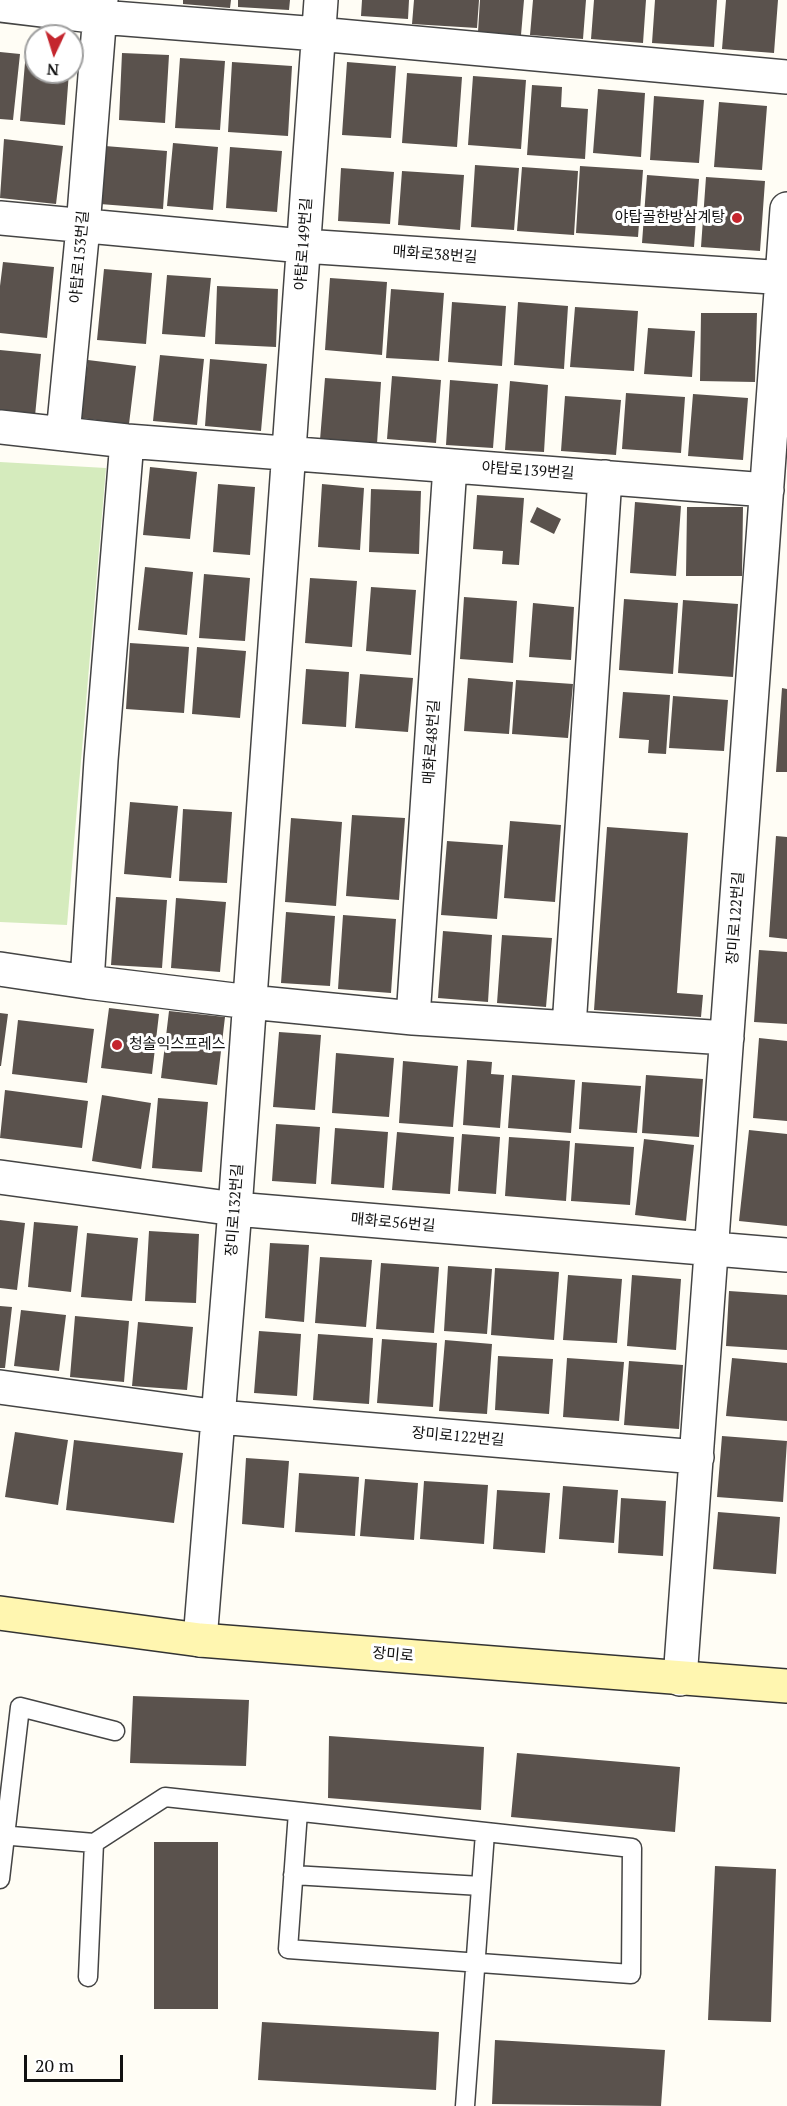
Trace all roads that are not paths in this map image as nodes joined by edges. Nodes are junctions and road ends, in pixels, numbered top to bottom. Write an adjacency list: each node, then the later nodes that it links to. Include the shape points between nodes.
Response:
1 (321, 0): 4 (street, 야탑로149번길)
2 (0, 5): 3 (street)
3 (101, 9): 4 (street); 8 (street, 야탑로153번길)
4 (318, 34): 5 (street); 9 (street, 야탑로149번길)
5 (787, 77)
6 (787, 209): 10 (street)
7 (0, 218): 8 (street, 매화로38번길)
8 (83, 227): 9 (street, 매화로38번길); 12 (street, 야탑로153번길)
9 (303, 246): 10 (street, 매화로38번길); 14 (street, 야탑로149번길)
10 (784, 278): 17 (street)
11 (0, 427): 12 (street)
12 (63, 434): 13 (street)
13 (127, 441): 14 (street); 20 (street)
14 (290, 454): 15 (street, 야탑로139번길); 18 (street, 야탑로149번길)
15 (450, 466): 16 (street, 야탑로139번길); 22 (street, 매화로48번길)
16 (605, 477): 17 (street, 야탑로139번길); 23 (street)
17 (767, 489): 24 (street, 장미로122번길)
18 (266, 766): 21 (street, 장미로132번길)
19 (0, 969): 20 (street)
20 (87, 982): 21 (street)
21 (250, 1002): 22 (street); 26 (street, 장미로132번길)
22 (413, 1018): 23 (street)
23 (569, 1027): 24 (street)
24 (727, 1038): 27 (street, 장미로122번길)
25 (0, 1177): 26 (street, 매화로56번길)
26 (235, 1209): 27 (street, 매화로56번길); 30 (street, 장미로132번길)
27 (712, 1249): 28 (street, 매화로56번길); 31 (street, 장미로122번길)
28 (787, 1255)
29 (0, 1387): 30 (street)
30 (219, 1418): 31 (street, 장미로122번길); 33 (street, 장미로132번길)
31 (697, 1457): 34 (street, 장미로122번길)
32 (0, 1613): 33 (street, 장미로)
33 (200, 1640): 34 (street, 장미로)
34 (680, 1679): 35 (street, 장미로)
35 (787, 1686)
36 (115, 1731): 39 (lane, via 20,1707)
37 (298, 1812): 38 (lane); 40 (lane, via 165,1797); 41 (lane)
38 (485, 1833): 43 (lane); 44 (lane, via 632,1848 631,1974)
39 (2, 1835): 40 (lane); 42 (lane)
40 (94, 1843): 45 (lane)
41 (293, 1875): 43 (lane); 44 (lane, via 288,1949)
42 (0, 1879)
43 (481, 1886): 44 (lane)
44 (475, 1962): 46 (lane)
45 (88, 1977)
46 (465, 2106)

